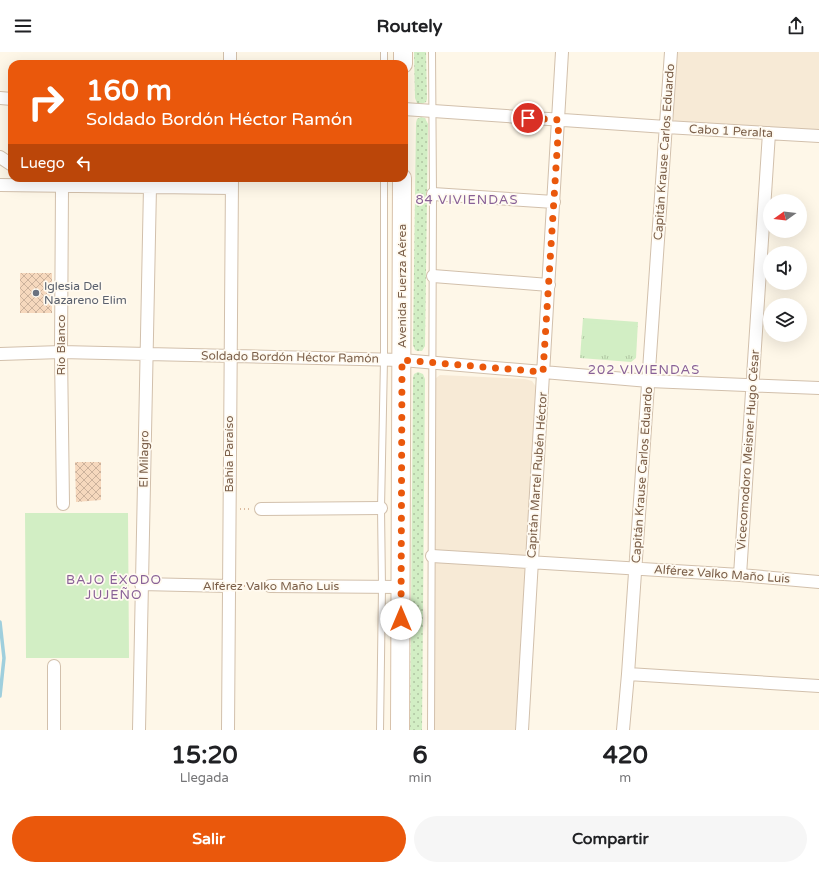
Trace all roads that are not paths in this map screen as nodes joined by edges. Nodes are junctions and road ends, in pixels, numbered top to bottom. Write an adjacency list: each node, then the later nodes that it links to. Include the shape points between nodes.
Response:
1 (432, 52): 5 (lane)
2 (562, 52): 6 (street, Capitán Martel Rubén Héctor)
3 (671, 52): 7 (street, Capitán Krause Carlos Eduardo)
4 (408, 109): 5 (street, Cabo 1 Peralta)
5 (433, 111): 6 (street, Cabo 1 Peralta); 17 (lane)
6 (559, 120): 7 (street, Cabo 1 Peralta); 18 (street, Capitán Martel Rubén Héctor)
7 (666, 127): 8 (street, Cabo 1 Peralta); 29 (street, Capitán Krause Carlos Eduardo)
8 (769, 133): 9 (street, Cabo 1 Peralta); 30 (street, Vicecomodoro Meisner Hugo César)
9 (819, 136)
10 (49, 182): 15 (street)
11 (384, 182): 25 (lane)
12 (402, 182): 26 (main road, Avenida Fuerza Aérea)
13 (232, 183): 16 (street); 24 (street, Bahía Paraíso)
14 (0, 185): 15 (street)
15 (59, 186): 16 (street); 21 (street, Río Blanco)
16 (150, 187): 22 (street, El Milagro)
17 (433, 194): 18 (street); 19 (lane)
18 (554, 202): 20 (street, Capitán Martel Rubén Héctor)
19 (433, 276): 20 (street); 27 (lane)
20 (549, 285): 28 (street, Capitán Martel Rubén Héctor)
21 (61, 352): 22 (street, Soldado Bordón Héctor Ramón); 23 (street, Soldado Bordón Héctor Ramón); 32 (street, Río Blanco)
22 (146, 353): 24 (street, Soldado Bordón Héctor Ramón); 40 (street, El Milagro)
23 (0, 354)
24 (230, 356): 25 (street, Soldado Bordón Héctor Ramón); 41 (street, Bahía Paraíso)
25 (384, 360): 26 (street, Soldado Bordón Héctor Ramón); 33 (lane)
26 (402, 360): 27 (street, Soldado Bordón Héctor Ramón); 44 (main road, Avenida Fuerza Aérea)
27 (432, 362): 28 (street, Soldado Bordón Héctor Ramón); 35 (lane)
28 (543, 372): 29 (street, Soldado Bordón Héctor Ramón); 36 (street, Capitán Martel Rubén Héctor)
29 (648, 381): 30 (street, Soldado Bordón Héctor Ramón); 37 (street, Capitán Krause Carlos Eduardo)
30 (753, 384): 31 (street, Soldado Bordón Héctor Ramón); 38 (street, Vicecomodoro Meisner Hugo César)
31 (819, 388)
32 (63, 504)
33 (381, 508): 34 (street); 43 (lane)
34 (261, 509)
35 (432, 556): 36 (street, Alférez Valko Maño Luis); 53 (lane)
36 (531, 562): 37 (street, Alférez Valko Maño Luis); 54 (street, Capitán Martel Rubén Héctor)
37 (636, 568): 38 (street, Alférez Valko Maño Luis); 46 (street, Capitán Krause Carlos Eduardo)
38 (740, 575): 39 (street, Alférez Valko Maño Luis)
39 (819, 582)
40 (141, 584): 41 (street, Alférez Valko Maño Luis); 49 (street, El Milagro)
41 (229, 586): 50 (street, Bahía Paraíso)
42 (270, 586): 43 (street, Alférez Valko Maño Luis)
43 (382, 587): 44 (street, Alférez Valko Maño Luis); 51 (lane)
44 (401, 587): 52 (main road, Avenida Fuerza Aérea)
45 (54, 666): 48 (street)
46 (628, 674): 47 (street); 55 (street, Capitán Krause Carlos Eduardo)
47 (819, 686)
48 (54, 730)
49 (139, 730)
50 (228, 730)
51 (380, 730)
52 (400, 730)
53 (431, 730)
54 (522, 730)
55 (623, 730)

